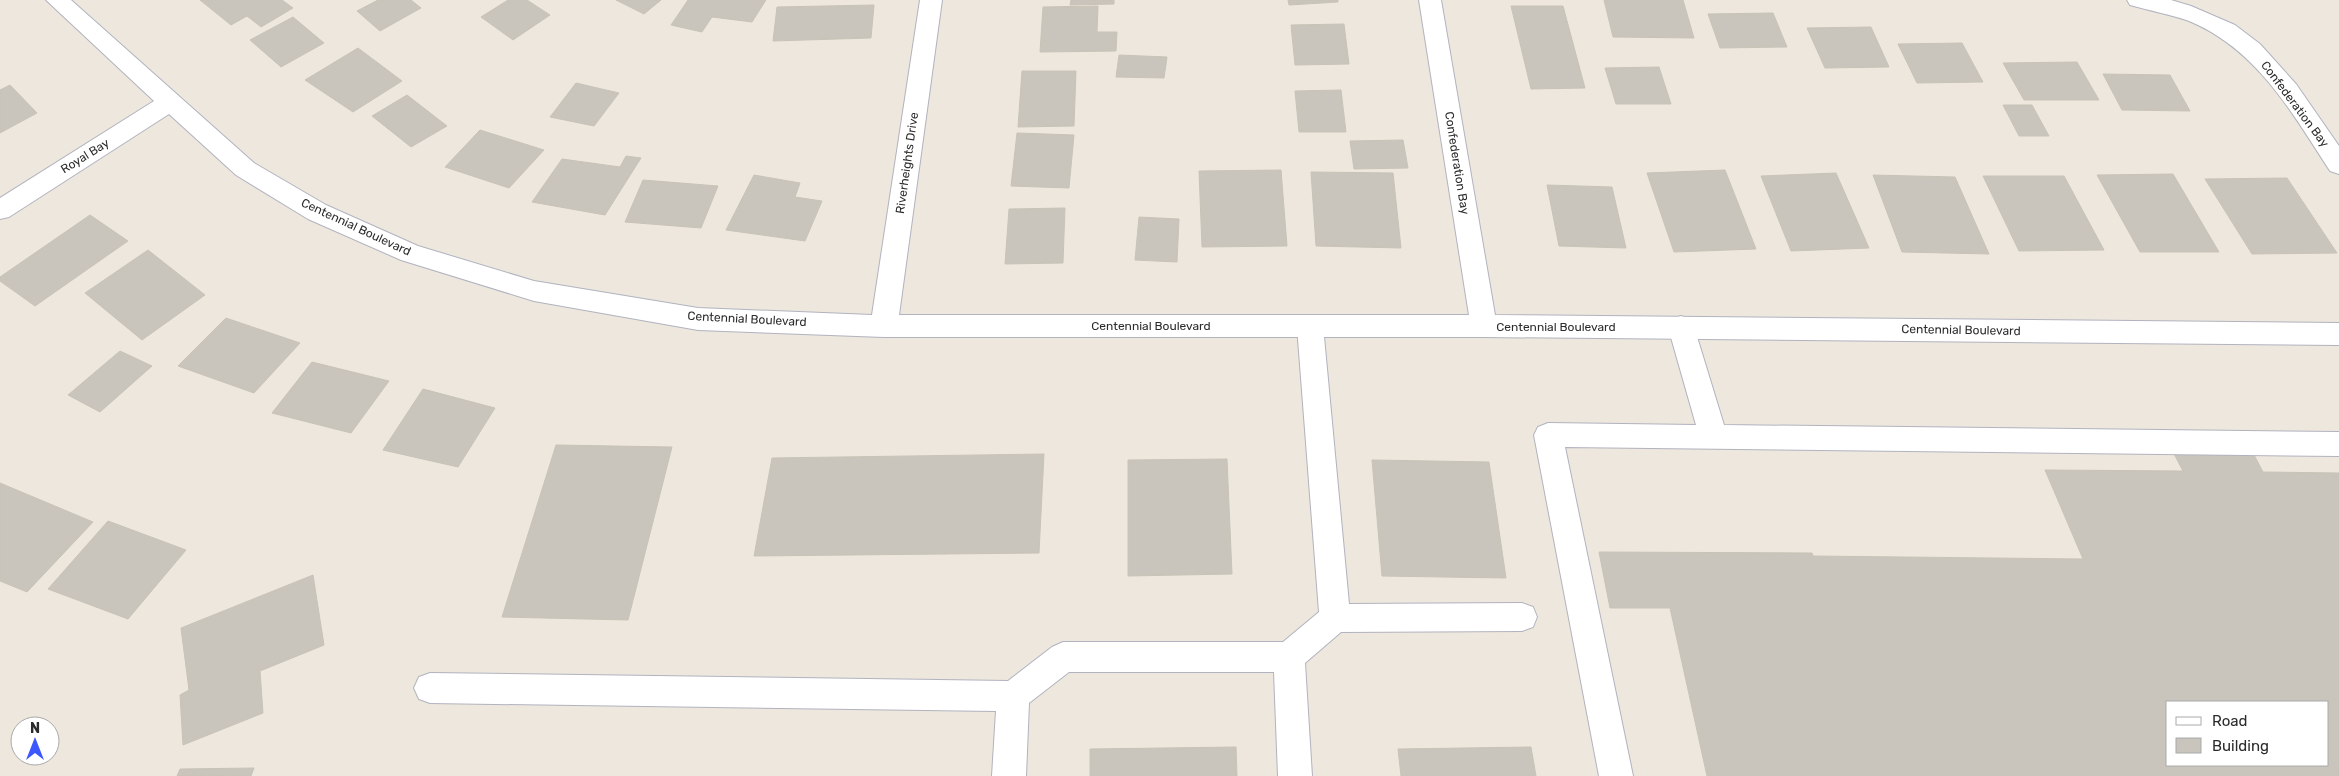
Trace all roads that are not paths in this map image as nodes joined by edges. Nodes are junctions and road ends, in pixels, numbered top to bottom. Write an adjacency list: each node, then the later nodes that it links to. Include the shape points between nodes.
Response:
1 (57, 0): 5 (street, Centennial Boulevard)
2 (931, 0): 8 (street, Riverheights Drive)
3 (1430, 0): 10 (street, Confederation Bay)
4 (2138, 0): 6 (street, Confederation Bay, via 2193,15 2228,32 2250,48 2290,94)
5 (170, 102): 7 (street, Royal Bay); 8 (street, Centennial Boulevard, via 245,169 317,212 410,253 534,292 698,318)
6 (2339, 165)
7 (0, 210)
8 (884, 326): 9 (street, Centennial Boulevard)
9 (1310, 326): 10 (street, Centennial Boulevard); 16 (street)
10 (1484, 326): 11 (street, Centennial Boulevard)
11 (1682, 327): 12 (street, Centennial Boulevard); 13 (street)
12 (2339, 334)
13 (1714, 437): 14 (street); 22 (street, via 1548,434)
14 (2339, 444)
15 (1522, 617): 16 (street)
16 (1336, 618): 17 (street)
17 (1289, 656): 19 (street, via 1063,656); 21 (street)
18 (430, 688): 19 (street)
19 (1012, 696): 20 (street)
20 (1009, 776)
21 (1295, 776)
22 (1616, 776)

